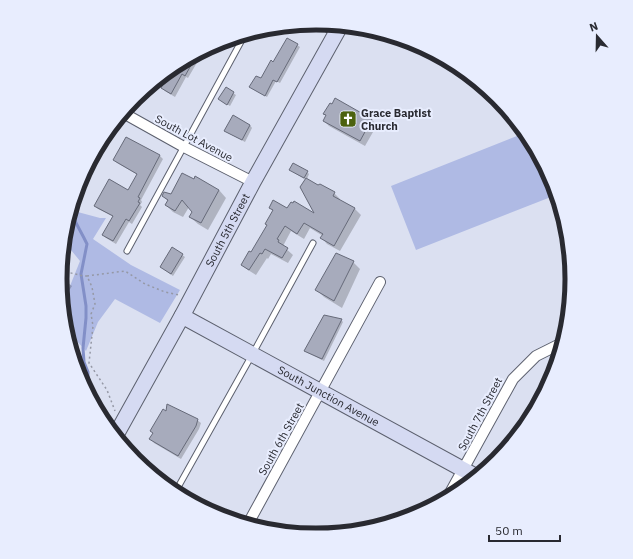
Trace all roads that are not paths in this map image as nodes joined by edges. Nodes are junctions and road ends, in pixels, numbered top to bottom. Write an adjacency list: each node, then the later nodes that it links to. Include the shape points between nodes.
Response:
1 (337, 31): 5 (street, South 5th Street)
2 (241, 42): 4 (lane)
3 (128, 116): 4 (street, South Lot Avenue)
4 (184, 146): 5 (street, South Lot Avenue); 7 (lane)
5 (253, 182): 9 (street, South 5th Street)
6 (313, 243): 11 (lane)
7 (127, 251)
8 (380, 282): 12 (street, South 6th Street)
9 (182, 316): 11 (street, South Junction Avenue); 13 (street, South 5th Street)
10 (557, 346): 14 (street, South 7th Street, via 536,356 513,379)
11 (252, 355): 12 (street, South Junction Avenue); 16 (lane)
12 (320, 392): 14 (street, South Junction Avenue); 17 (street, South 6th Street)
13 (118, 430)
14 (469, 473): 15 (street, South 7th Street)
15 (458, 485)
16 (178, 487)
17 (249, 519)

